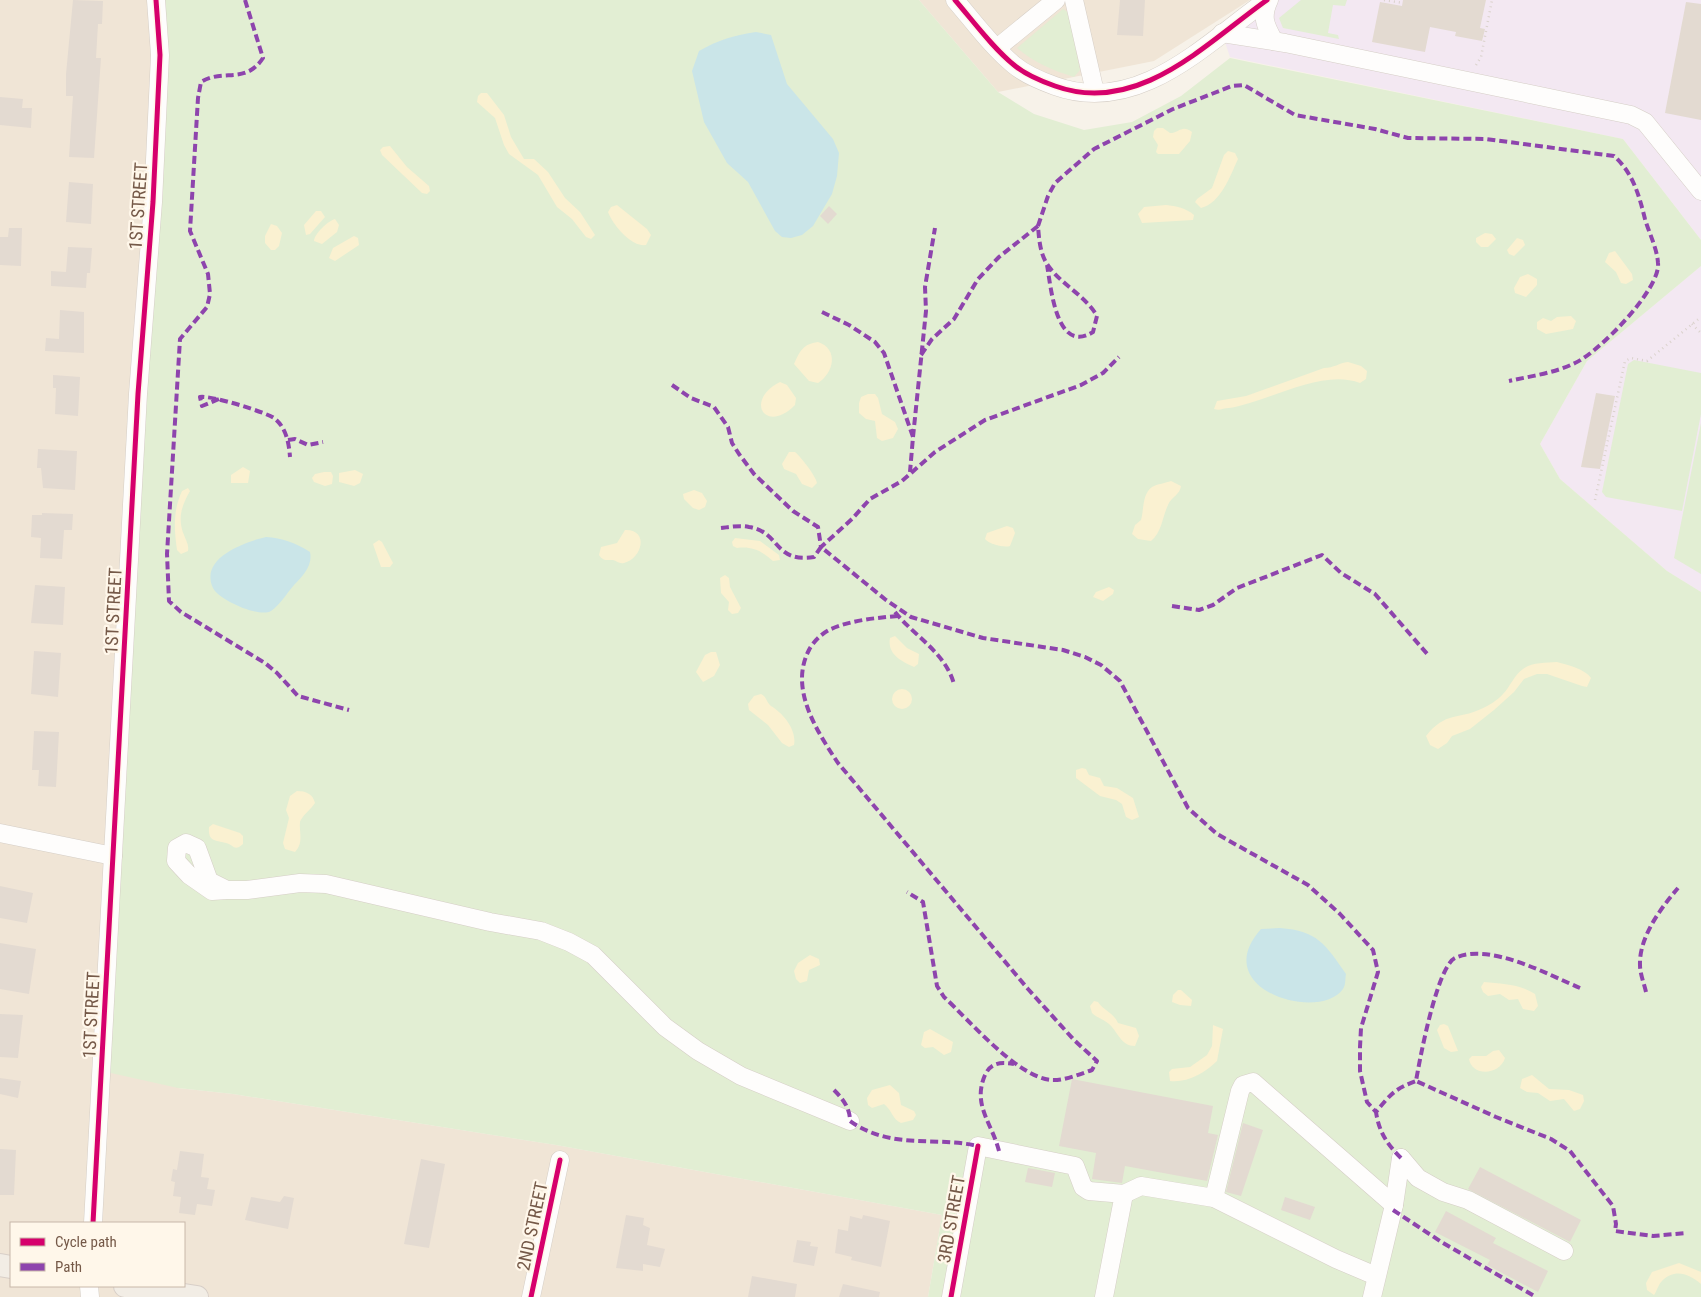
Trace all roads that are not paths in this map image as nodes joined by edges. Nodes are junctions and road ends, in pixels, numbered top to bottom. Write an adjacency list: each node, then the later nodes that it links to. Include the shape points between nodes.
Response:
1 (955, 0): 8 (street)
2 (1056, 0): 8 (street)
3 (1074, 0): 9 (street)
4 (157, 1): 12 (street, 1ST STREET, via 160,54 156,150 138,394)
5 (1261, 2): 6 (street); 7 (street, via 1265,10 1264,20)
6 (1222, 33): 7 (street); 9 (street, via 1148,83)
7 (1274, 41): 10 (street, via 1631,114 1645,122)
8 (997, 48): 9 (street, via 1016,67 1031,76 1072,91)
9 (1095, 92)
10 (1701, 191)
11 (0, 833): 12 (street)
12 (113, 856): 19 (street, 1ST STREET)
13 (227, 890): 14 (street, via 300,883 326,884 555,936 593,956 665,1027 698,1051 741,1076)
14 (850, 1121)
15 (560, 1160): 24 (street, 2ND STREET)
16 (1124, 1194): 17 (street, via 1141,1186); 25 (street, 3RD STREET, via 1089,1191 1083,1187 1075,1166 978,1146); 26 (street)
17 (1214, 1198): 18 (street, via 1240,1091 1243,1085 1253,1082); 21 (street)
18 (1394, 1205): 20 (street, via 1401,1158 1418,1178 1468,1200); 21 (street)
19 (93, 1222)
20 (1564, 1251)
21 (1376, 1276): 27 (street)
22 (132, 1287): 23 (main road)
23 (197, 1297)
24 (531, 1297)
25 (951, 1297)
26 (1104, 1297)
27 (1372, 1297)

